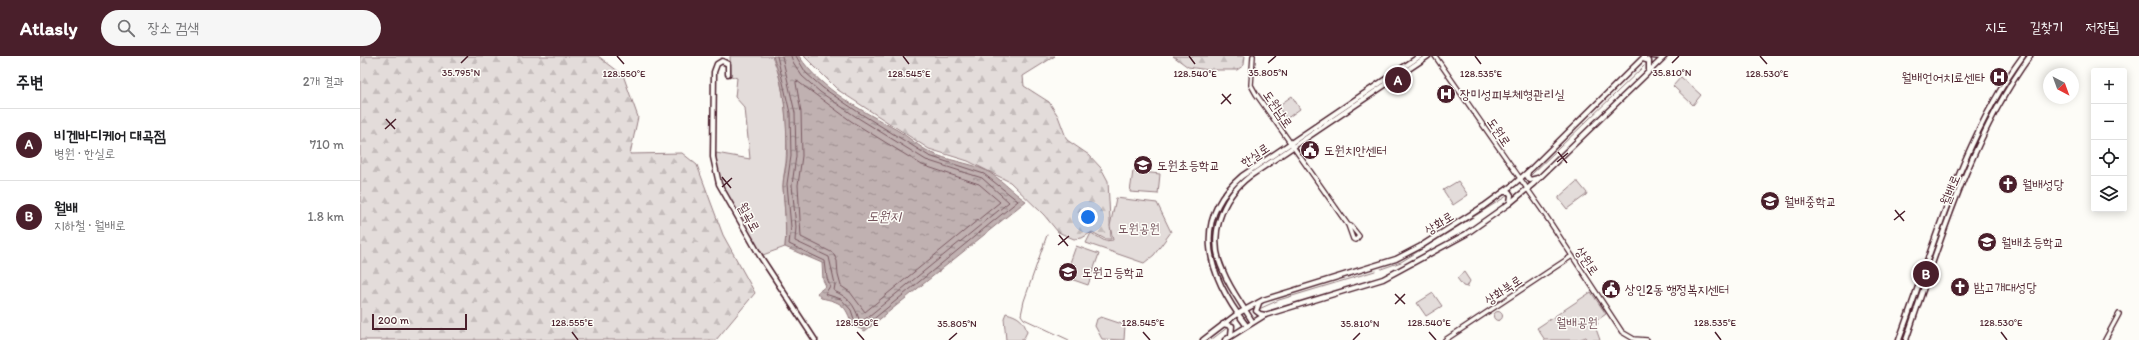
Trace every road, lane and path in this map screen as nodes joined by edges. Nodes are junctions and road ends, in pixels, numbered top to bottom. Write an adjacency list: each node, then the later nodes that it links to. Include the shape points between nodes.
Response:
1 (1253, 56): 13 (street, 도원남로, via 1251,85)
2 (1420, 56): 13 (main road, 한실로)
3 (1428, 56): 14 (main road, 한실로)
4 (1435, 56): 17 (street, 도원로)
5 (1645, 56): 10 (main road, 상화로)
6 (1653, 56): 9 (main road)
7 (2023, 56): 37 (main road, 월배로, via 1990,106 1952,190)
8 (2030, 56): 38 (main road, 월배로, via 1999,102 1972,163)
9 (1664, 57): 11 (main road, 상화로)
10 (1641, 60): 11 (main road, via 1649,61); 15 (main road, 상화로)
11 (1649, 71): 16 (main road, 상화로)
12 (728, 74): 32 (main road, 월곡로, via 728,64 722,61 717,64 714,72 713,157 719,184 760,256)
13 (1290, 144): 14 (street, 도원남로); 25 (main road, 한실로, via 1232,185 1224,194 1213,218 1210,256 1216,279)
14 (1293, 148): 21 (street, 도원남로); 24 (main road, 한실로, via 1242,182 1228,198 1219,218 1216,240 1219,260 1230,285)
15 (1530, 170): 16 (main road, via 1529,179); 17 (main road, 상화로)
16 (1539, 178): 18 (main road, 상화로)
17 (1519, 179): 18 (street, 상원로); 19 (main road, 상화로)
18 (1527, 189): 20 (main road, 상화로); 22 (street, 상원로)
19 (1503, 192): 20 (main road, via 1509,192 1511,195); 23 (main road, 상화로, via 1421,246 1396,259)
20 (1510, 203): 27 (main road, 상화로, via 1466,234 1383,279)
21 (1348, 225)
22 (1572, 256): 35 (street, 상화북로); 36 (street, 상원로, via 1622,332 1634,339)
23 (1261, 301): 24 (main road, 상화로); 27 (main road, via 1256,311)
24 (1245, 309): 25 (main road, 상화로); 28 (main road, 한실로)
25 (1237, 314): 29 (main road, 상화로); 30 (main road, 한실로)
26 (2119, 314): 39 (street)
27 (1265, 315): 28 (main road, 상화로)
28 (1252, 321): 30 (main road, 상화로)
29 (1222, 324): 31 (main road, via 1231,325); 33 (main road, 상화로)
30 (1246, 325): 31 (main road, 상화로)
31 (1231, 335): 34 (main road, 상화로)
32 (815, 340)
33 (1203, 340)
34 (1225, 340)
35 (1445, 340)
36 (1646, 340)
37 (1899, 340)
38 (1906, 340)
39 (2105, 340)

